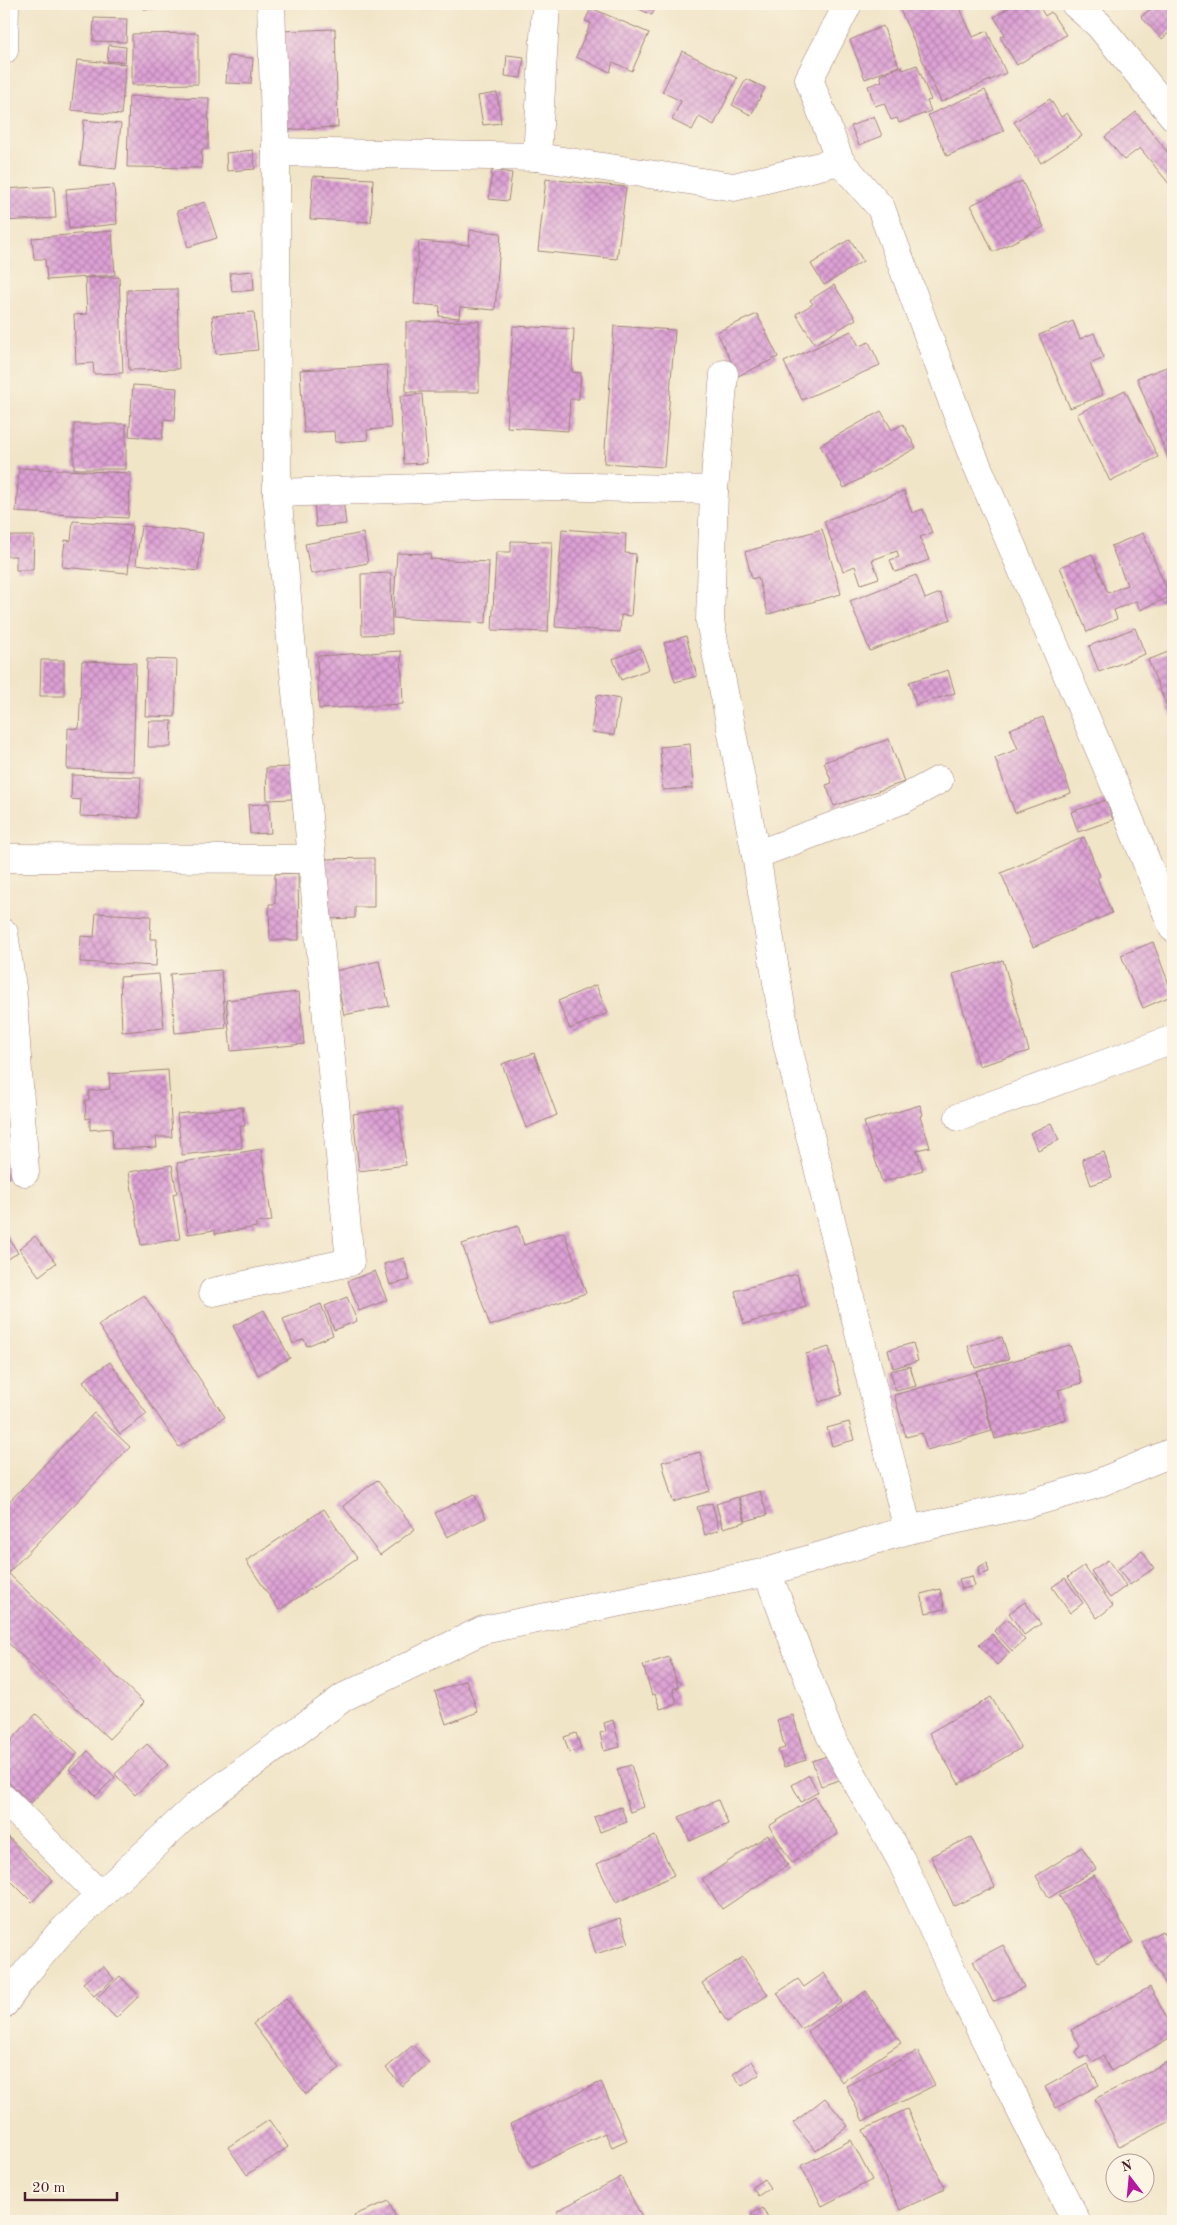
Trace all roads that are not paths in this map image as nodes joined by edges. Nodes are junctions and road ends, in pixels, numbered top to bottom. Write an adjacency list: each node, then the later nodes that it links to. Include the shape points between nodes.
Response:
1 (5, 4): 6 (street)
2 (271, 4): 8 (street)
3 (546, 4): 9 (street)
4 (848, 4): 10 (street, via 809,79)
5 (1075, 4): 7 (street, via 1099,25)
6 (4, 50)
7 (1173, 116)
8 (276, 152): 9 (street); 13 (street)
9 (537, 157): 10 (street, via 734,187)
10 (840, 161): 18 (street, via 881,208 970,449)
11 (724, 374): 12 (street)
12 (714, 490): 13 (street, via 507,485); 15 (street, via 710,622)
13 (277, 493): 17 (street)
14 (939, 780): 15 (street, via 902,800)
15 (756, 855): 25 (street, via 787,1043)
16 (4, 858): 17 (street)
17 (312, 859): 23 (street, via 350,1262)
18 (1173, 928)
19 (4, 933): 22 (street, via 12,987)
20 (1173, 1039): 21 (street)
21 (959, 1117)
22 (25, 1172)
23 (213, 1292)
24 (1173, 1452): 25 (street, via 1094,1486)
25 (908, 1530): 26 (street)
26 (767, 1572): 28 (street, via 482,1630 344,1697 196,1806); 30 (street, via 830,1735 901,1860 969,2007)
27 (4, 1799): 28 (street)
28 (100, 1895): 29 (street, via 59,1934)
29 (4, 2004)
30 (1076, 2221)

